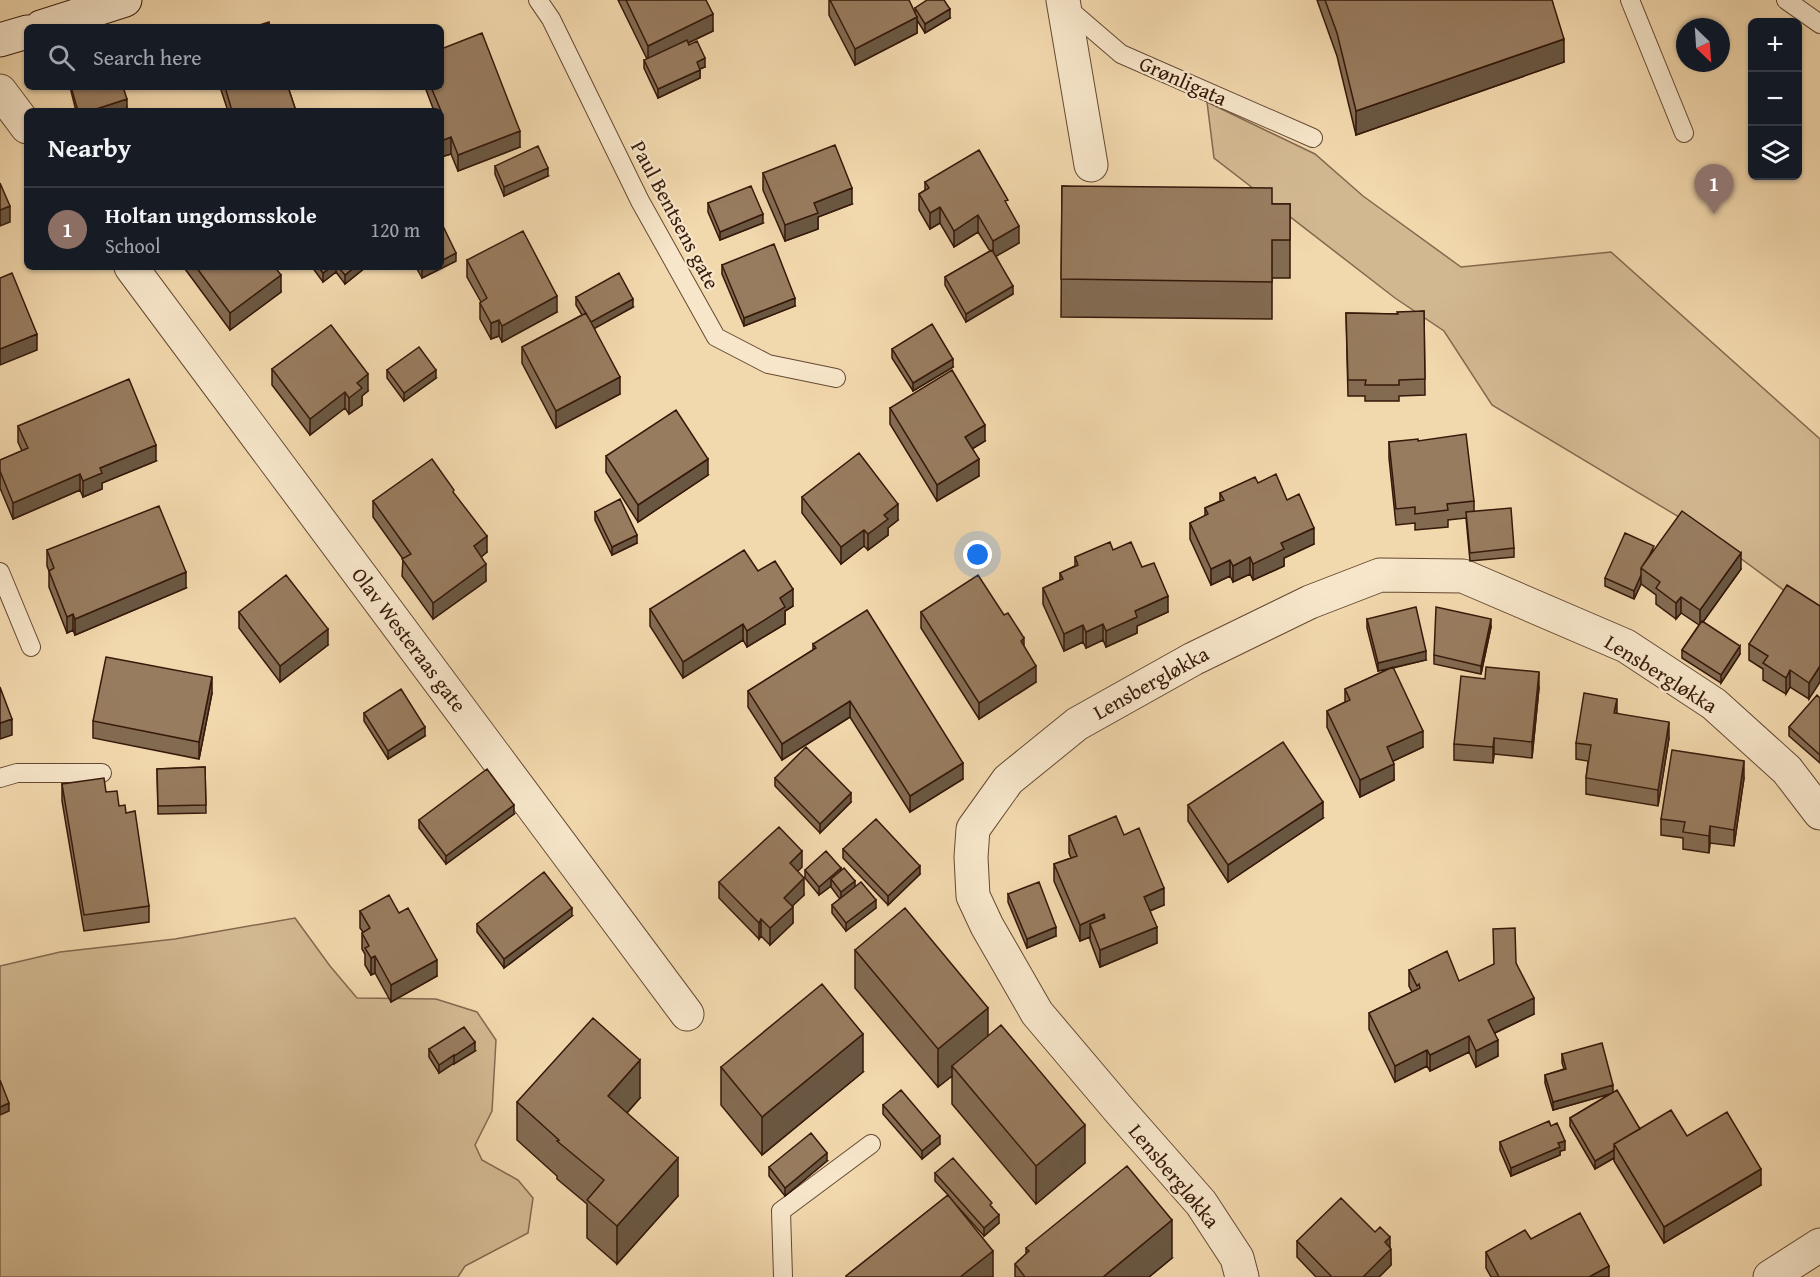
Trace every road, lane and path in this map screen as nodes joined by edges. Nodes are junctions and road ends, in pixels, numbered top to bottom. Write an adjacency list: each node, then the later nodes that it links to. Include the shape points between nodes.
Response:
1 (125, 0): 6 (street)
2 (538, 0): 16 (lane, Paul Bentsens gate, via 640,201 716,337 768,364)
3 (1630, 0): 12 (lane)
4 (1786, 0): 7 (lane)
5 (1064, 3): 13 (lane, Grønligata, via 1121,54); 14 (street, Grønligata)
6 (50, 24)
7 (1820, 24)
8 (24, 33): 9 (street)
9 (0, 40)
10 (0, 91): 11 (street)
11 (24, 123)
12 (1684, 133)
13 (1313, 138)
14 (1091, 165)
15 (133, 270): 22 (street, Olav Westeraas gate)
16 (836, 378)
17 (0, 572): 18 (lane)
18 (31, 647)
19 (102, 773): 20 (lane, via 16,773)
20 (0, 778)
21 (1820, 813): 26 (street, Lensbergløkka, via 1787,770 1714,704 1626,646 1463,576 1380,575 1320,598 1193,659 1077,724 1008,780 973,830 973,896 1037,1013 1201,1203 1237,1258)
22 (687, 1014)
23 (872, 1144): 25 (lane, via 781,1211)
24 (1820, 1245): 27 (street)
25 (783, 1277)
26 (1242, 1277)
27 (1770, 1277)

